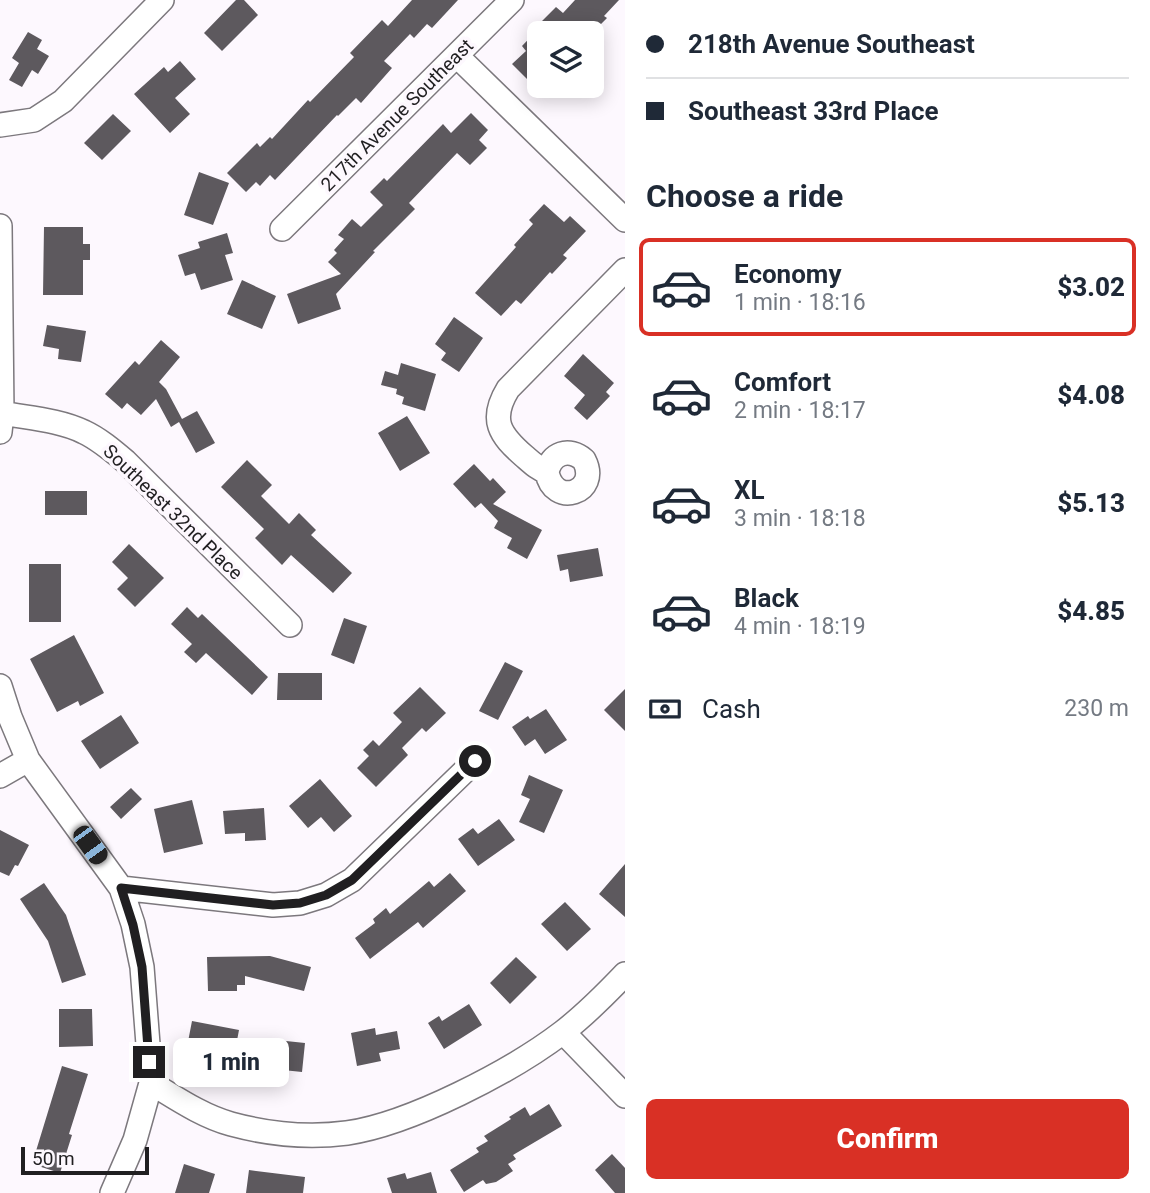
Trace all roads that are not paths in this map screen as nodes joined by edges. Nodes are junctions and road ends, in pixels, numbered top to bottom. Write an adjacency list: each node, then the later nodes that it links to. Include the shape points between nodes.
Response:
1 (162, 0): 4 (street, via 63,102 34,120)
2 (512, 0): 3 (street, 217th Avenue Southeast)
3 (457, 56): 5 (street); 7 (street, 217th Avenue Southeast)
4 (0, 125)
5 (625, 220)
6 (0, 226): 9 (street, Southeast 32nd Place)
7 (282, 229)
8 (625, 270): 11 (street, via 500,402 499,429)
9 (1, 286): 10 (street, Southeast 32nd Place)
10 (1, 423): 12 (street, Southeast 32nd Place, via 71,427 108,447)
11 (547, 472)
12 (290, 625)
13 (0, 686): 14 (street)
14 (28, 760): 16 (street); 17 (street)
15 (475, 761): 17 (street, via 352,880 326,895 273,905)
16 (0, 776)
17 (121, 888): 20 (street, via 142,967)
18 (625, 974): 19 (street)
19 (562, 1032): 20 (street, via 464,1091 394,1121 348,1133 267,1132 229,1124); 21 (street)
20 (151, 1083): 22 (street, via 135,1140)
21 (625, 1096)
22 (111, 1193)

